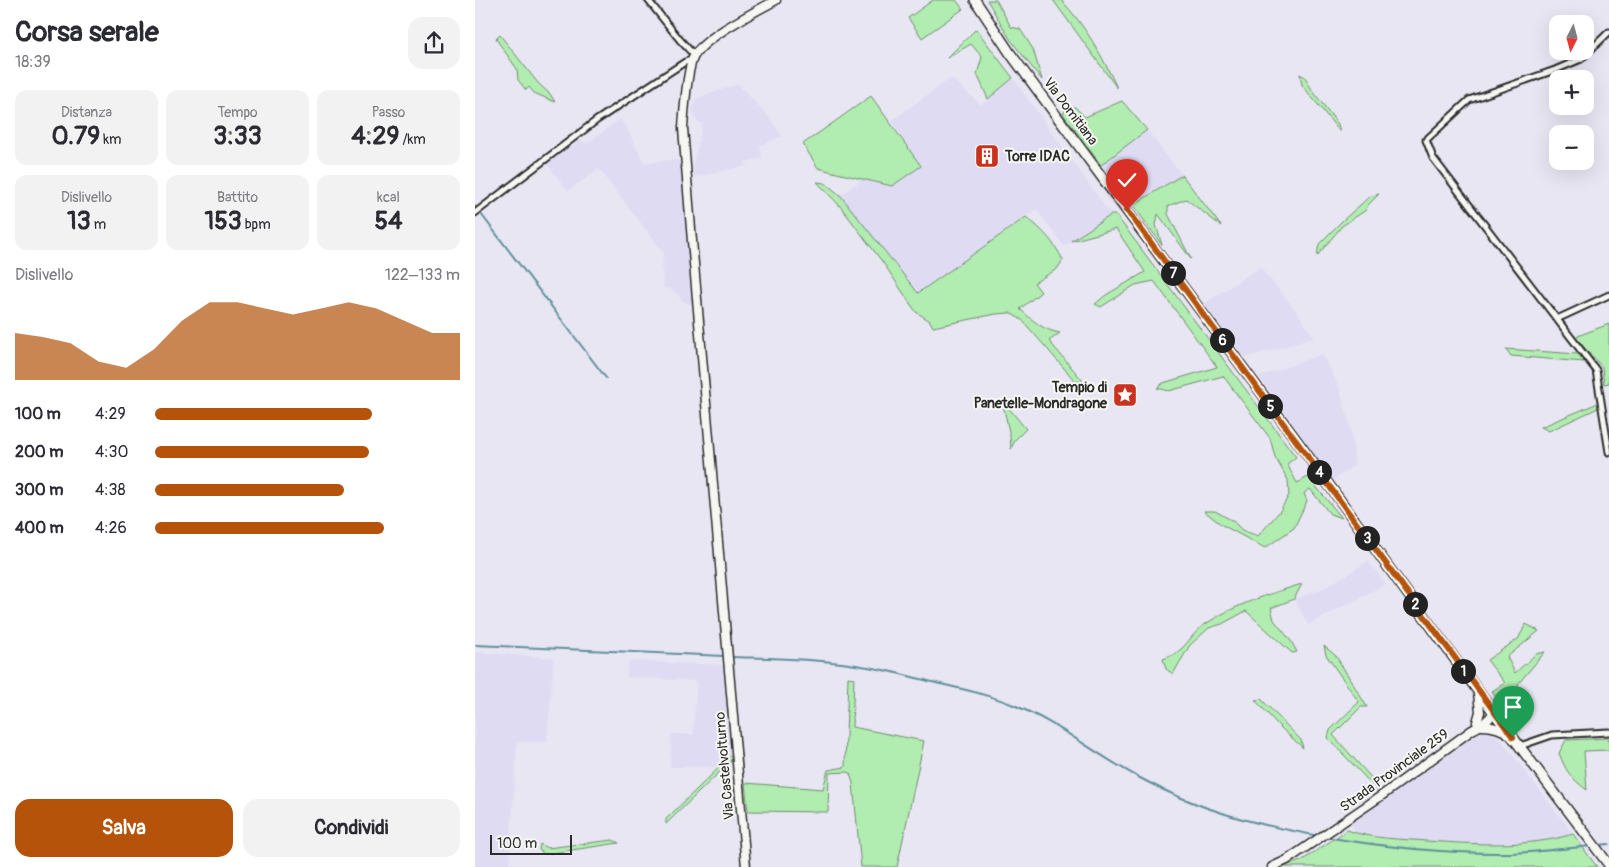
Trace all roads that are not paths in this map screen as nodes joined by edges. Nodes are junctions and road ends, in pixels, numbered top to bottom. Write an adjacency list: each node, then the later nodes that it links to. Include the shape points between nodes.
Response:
1 (648, 0): 5 (street)
2 (776, 0): 5 (street, via 727,28)
3 (975, 0): 10 (main road, Via Domitiana, via 1010,53)
4 (1609, 32): 8 (street, via 1581,59 1469,100 1426,140 1433,158)
5 (693, 58): 6 (street, via 597,120); 17 (street, Via Castelvolturno, via 683,128)
6 (475, 213)
7 (1609, 295): 8 (street)
8 (1557, 318): 9 (street, via 1596,370)
9 (1609, 452)
10 (1478, 691): 11 (main road, Via Domitiana); 12 (street)
11 (1494, 712): 12 (street, Strada Provinciale 259); 14 (main road, Via Domitiana)
12 (1479, 724): 14 (street, via 1492,726); 18 (street, Strada Provinciale 259, via 1331,831)
13 (1609, 732): 15 (street, via 1552,735)
14 (1513, 737): 15 (main road, Via Domitiana)
15 (1520, 746): 16 (main road, Via Domitiana)
16 (1609, 865)
17 (745, 867)
18 (1272, 867)

